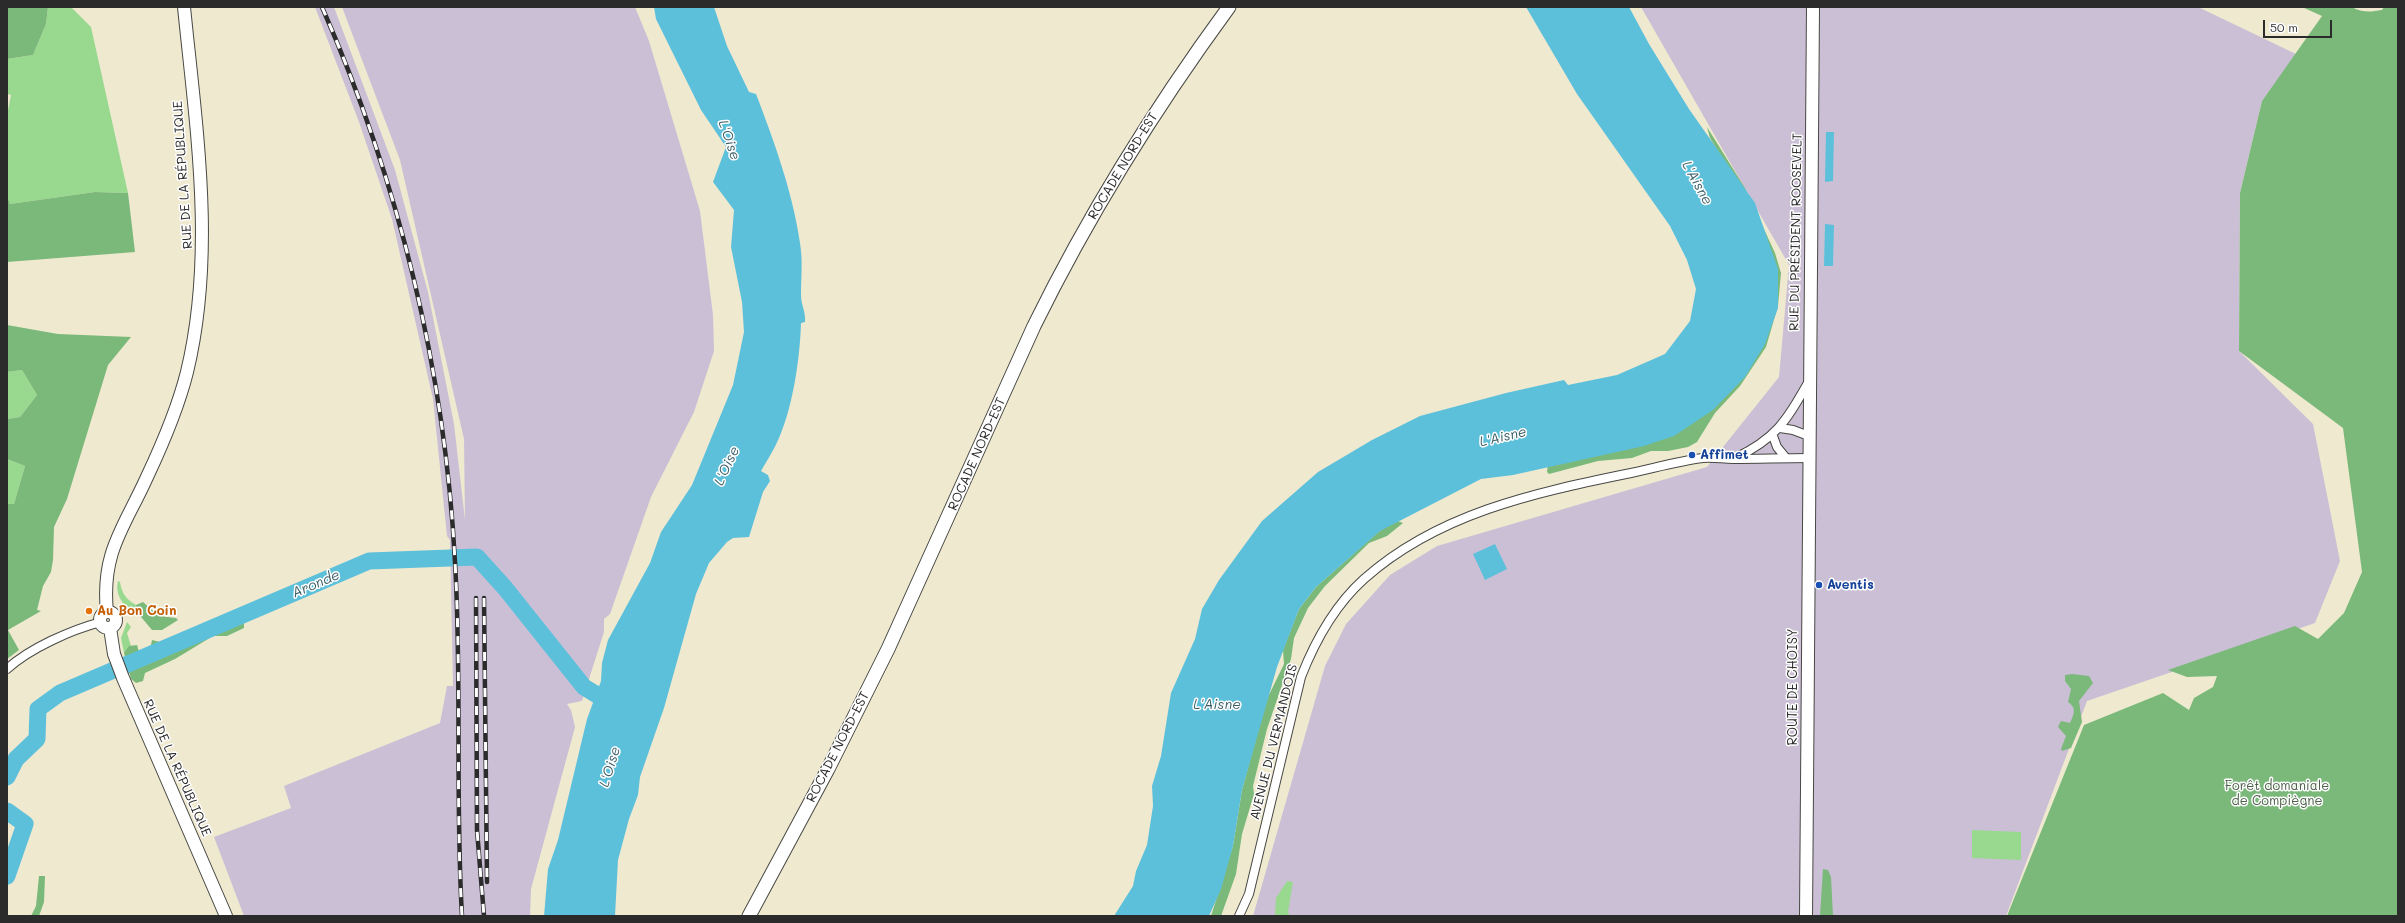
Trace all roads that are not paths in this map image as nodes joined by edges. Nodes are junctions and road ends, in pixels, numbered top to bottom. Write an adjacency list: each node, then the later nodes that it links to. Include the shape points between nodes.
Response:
1 (184, 7): 11 (main road, RUE DE LA RÉPUBLIQUE, via 201,199 200,294 187,371 174,415 109,557 106,577)
2 (1229, 7): 14 (main road, ROCADE NORD-EST, via 1165,97 1100,200 1058,277 1027,340 947,524 888,649 828,769)
3 (1813, 7): 4 (main road, RUE DU PRÉSIDENT ROOSEVELT)
4 (1809, 382): 5 (street); 7 (main road, RUE DU PRÉSIDENT ROOSEVELT)
5 (1780, 428): 6 (street); 7 (street)
6 (1773, 436): 8 (street, via 1777,448); 10 (street, via 1758,447)
7 (1809, 436): 9 (main road, RUE DU PRÉSIDENT ROOSEVELT)
8 (1786, 458): 9 (street, AVENUE DU VERMANDOIS); 10 (street, AVENUE DU VERMANDOIS)
9 (1809, 458): 16 (main road, ROUTE DE CHOISY)
10 (1732, 459): 15 (street, AVENUE DU VERMANDOIS, via 1703,458 1555,488 1523,497 1473,514 1421,539 1391,557 1363,580 1339,606 1324,628 1301,677 1249,894)
11 (106, 621): 12 (street, via 38,648); 13 (main road, RUE DE LA RÉPUBLIQUE, via 123,678)
12 (7, 668)
13 (226, 916)
14 (749, 916)
15 (1239, 916)
16 (1806, 916)

